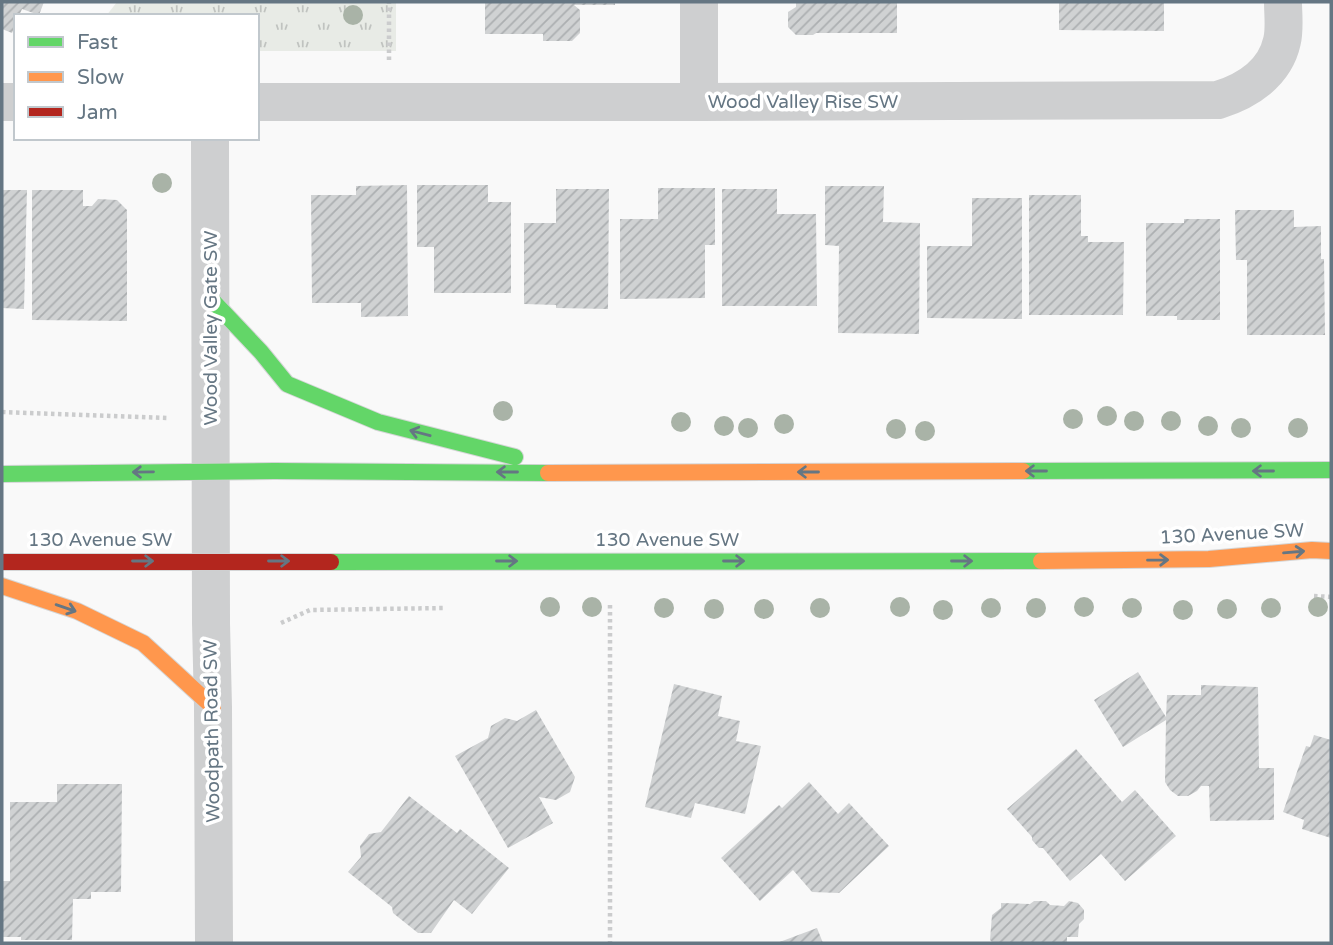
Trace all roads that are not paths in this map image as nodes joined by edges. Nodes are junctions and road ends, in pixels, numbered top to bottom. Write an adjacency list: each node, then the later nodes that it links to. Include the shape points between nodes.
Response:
1 (699, 2): 4 (street)
2 (1283, 2): 4 (street, Wood Valley Rise SW, via 1282,41 1275,59 1250,87 1218,100)
3 (259, 102): 4 (street, Wood Valley Rise SW)
4 (699, 103)
5 (210, 140): 6 (street, Wood Valley Gate SW)
6 (211, 299): 8 (street, Wood Valley Gate SW); 9 (street, one-way to 6, via 378,422 287,384)
7 (1331, 470): 9 (street, one-way to 9)
8 (211, 471): 9 (street, one-way to 8); 10 (street, one-way to 10); 11 (street, Wood Valley Gate SW)
9 (582, 473)
10 (2, 474)
11 (212, 518): 14 (street, Woodpath Road SW)
12 (1331, 551): 13 (street, 130 Avenue SW, one-way to 12)
13 (1209, 559): 14 (street, 130 Avenue SW, one-way to 13); 16 (street)
14 (211, 561): 15 (street, 130 Avenue SW, one-way to 14); 18 (street, Woodpath Road SW)
15 (2, 562)
16 (1271, 569)
17 (2, 586): 18 (street, one-way to 18, via 77,611 143,643)
18 (213, 707): 19 (street, Woodpath Road SW)
19 (214, 943)

